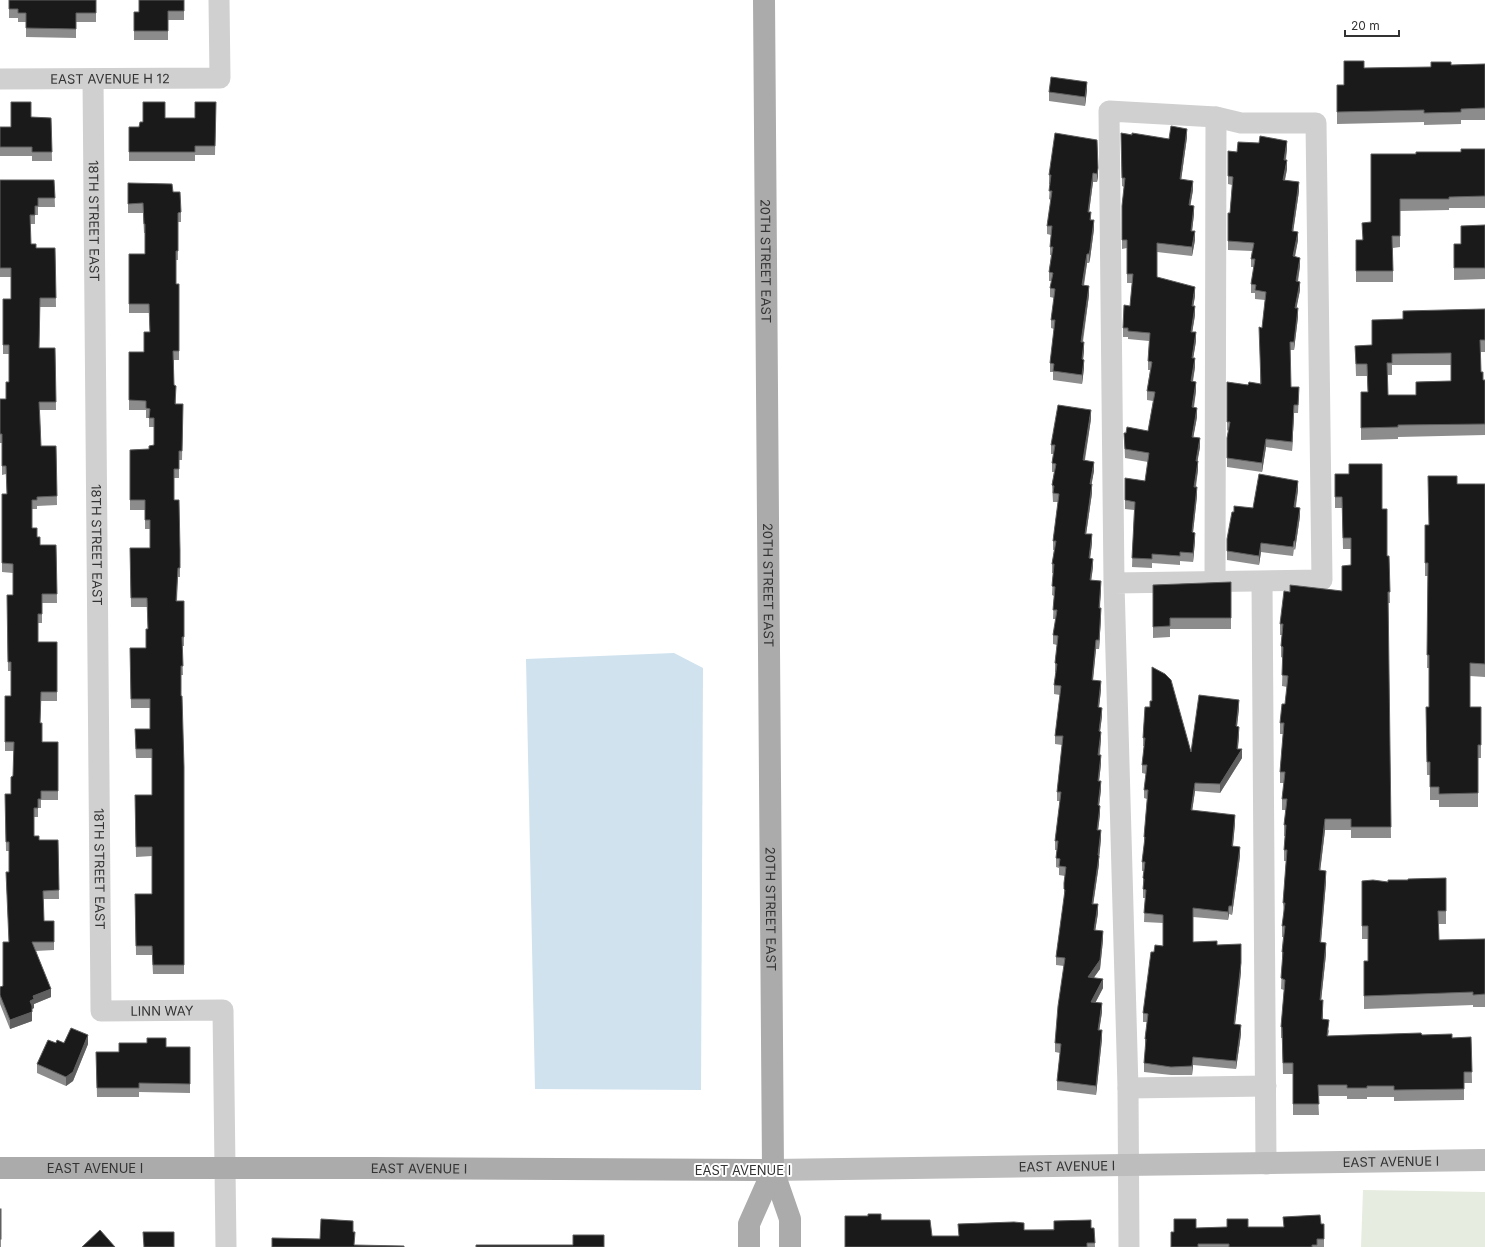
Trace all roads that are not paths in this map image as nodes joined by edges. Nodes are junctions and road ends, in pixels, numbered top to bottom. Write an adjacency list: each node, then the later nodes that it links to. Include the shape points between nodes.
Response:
1 (219, 0): 4 (street, EAST AVENUE H 12, via 220,78)
2 (764, 0): 17 (main road, 20TH STREET EAST)
3 (0, 79): 4 (street, EAST AVENUE H 12)
4 (93, 79): 9 (street, 18TH STREET EAST)
5 (1216, 117): 6 (street); 7 (street, via 1241,123 1316,123 1322,580); 8 (street, via 1109,111)
6 (1215, 582): 7 (street); 8 (street)
7 (1262, 582): 10 (street)
8 (1114, 583): 11 (street)
9 (101, 1011): 16 (street, LINN WAY, via 223,1010)
10 (1266, 1086): 11 (street); 13 (street)
11 (1128, 1088): 14 (street)
12 (1485, 1160): 13 (main road, EAST AVENUE I)
13 (1266, 1164): 14 (main road, EAST AVENUE I)
14 (1128, 1165): 17 (main road, EAST AVENUE I); 21 (street)
15 (0, 1168): 16 (main road, EAST AVENUE I)
16 (224, 1168): 17 (main road, EAST AVENUE I); 18 (street)
17 (773, 1170): 19 (main road, 20TH STREET EAST, via 749,1224); 20 (main road, 20TH STREET EAST, via 790,1219)
18 (226, 1247)
19 (749, 1247)
20 (790, 1247)
21 (1129, 1247)

